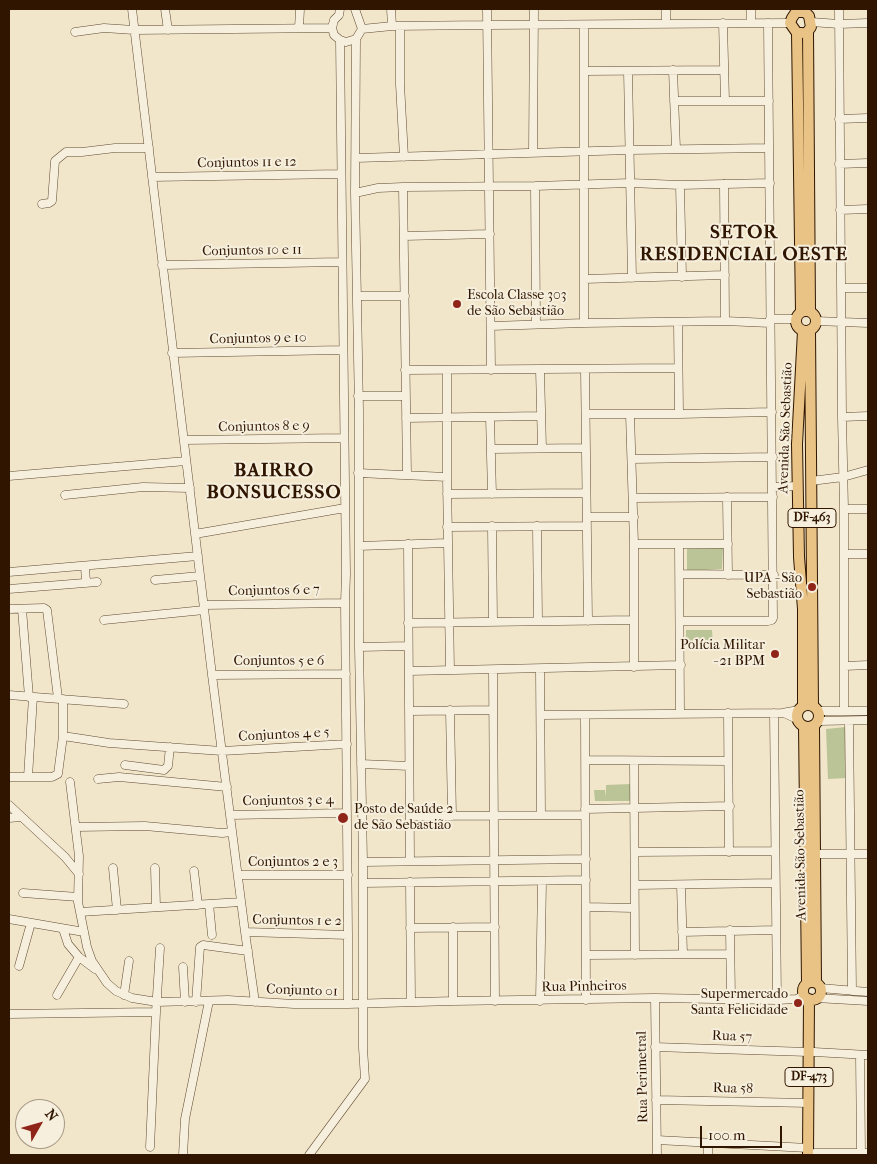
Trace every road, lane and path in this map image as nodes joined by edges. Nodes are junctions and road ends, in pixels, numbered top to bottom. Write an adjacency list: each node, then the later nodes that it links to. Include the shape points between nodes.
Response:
1 (132, 9): 28 (street)
2 (165, 9): 29 (street)
3 (300, 9): 25 (street)
4 (391, 9): 23 (street)
5 (487, 9): 20 (street)
6 (534, 9): 21 (street)
7 (666, 9): 17 (street)
8 (751, 9): 14 (street)
9 (839, 9): 19 (street)
10 (801, 10): 18 (main road); 24 (main road, via 810,16)
11 (339, 12): 12 (street); 26 (street)
12 (356, 13): 27 (street)
13 (723, 23): 14 (street); 17 (street); 35 (street)
14 (751, 23): 15 (street)
15 (768, 23): 18 (street); 40 (street)
16 (868, 23): 19 (street)
17 (666, 24): 22 (street)
18 (790, 24): 31 (main road)
19 (839, 24): 24 (street); 42 (street)
20 (488, 25): 21 (street); 23 (street); 49 (street)
21 (534, 25): 22 (street); 48 (street)
22 (584, 25): 36 (street)
23 (396, 26): 27 (street); 50 (street)
24 (810, 27): 31 (main road, via 804,34); 82 (main road)
25 (300, 28): 26 (street); 29 (street)
26 (332, 28): 33 (street)
27 (362, 28): 32 (street)
28 (134, 30): 29 (street); 30 (street, via 104,28); 43 (street)
29 (168, 30)
30 (75, 32)
31 (797, 33): 82 (main road)
32 (356, 39): 33 (street); 51 (street)
33 (340, 40): 54 (street)
34 (673, 70): 35 (street); 37 (street); 38 (street)
35 (724, 70): 39 (street)
36 (584, 71): 37 (street); 47 (street)
37 (628, 71): 46 (street)
38 (674, 101): 39 (street); 45 (street)
39 (725, 101): 40 (street)
40 (769, 101): 44 (street)
41 (868, 118): 42 (street)
42 (839, 119): 53 (street)
43 (149, 148): 55 (street); 67 (street, via 66,152 55,161 52,201)
44 (769, 148): 45 (street); 60 (street)
45 (676, 149): 46 (street)
46 (630, 150): 47 (street); 57 (street)
47 (583, 152): 48 (street); 61 (street)
48 (534, 153): 49 (street)
49 (488, 154): 50 (street); 64 (street)
50 (404, 157): 51 (street)
51 (356, 158): 56 (street)
52 (868, 163): 53 (street)
53 (839, 164): 69 (street)
54 (341, 174): 55 (street, Conjuntos 11 e 12); 72 (street)
55 (152, 177): 73 (street)
56 (355, 182): 65 (street); 66 (street)
57 (630, 183): 58 (street); 61 (street); 76 (street)
58 (680, 184): 59 (street); 75 (street)
59 (724, 184): 60 (street); 74 (street)
60 (770, 184): 85 (street)
61 (583, 185): 62 (street); 77 (street)
62 (535, 186): 64 (street); 91 (street)
63 (403, 187): 64 (street); 65 (street); 71 (street)
64 (490, 187): 70 (street)
65 (378, 188): 66 (street)
66 (355, 193): 80 (street)
67 (42, 204)
68 (868, 209): 69 (street)
69 (840, 210): 78 (street)
70 (490, 234): 71 (street); 92 (street)
71 (404, 236): 81 (street)
72 (342, 262): 73 (street, Conjuntos 10 e 11); 83 (street)
73 (162, 265): 95 (street)
74 (725, 275): 75 (street); 84 (street)
75 (682, 276): 76 (street)
76 (632, 278): 77 (street)
77 (584, 279): 88 (street)
78 (841, 288): 79 (street); 89 (street)
79 (868, 288)
80 (357, 296): 81 (street); 86 (street)
81 (405, 296): 98 (street)
82 (802, 314): 85 (street); 93 (main road, via 815,316); 93 (main road, via 797,326)
83 (343, 320): 86 (street); 94 (street)
84 (725, 321): 85 (street); 87 (street)
85 (770, 321): 106 (street)
86 (357, 322): 102 (street)
87 (678, 322): 88 (street); 96 (street)
88 (584, 323): 91 (street)
89 (841, 323): 90 (street); 93 (street); 114 (street)
90 (868, 323)
91 (536, 324): 92 (street)
92 (491, 326): 100 (street)
93 (810, 327): 118 (main road, Avenida São Sebastião / DF-463); 119 (main road, Avenida São Sebastião / DF-463)
94 (343, 350): 95 (street, Conjuntos 9 e 10); 104 (street)
95 (172, 353): 117 (street)
96 (678, 368): 97 (street); 109 (street)
97 (585, 369): 101 (street); 107 (street)
98 (405, 370): 99 (street); 103 (street)
99 (446, 370): 100 (street); 112 (street)
100 (491, 370): 101 (street)
101 (540, 370): 110 (street)
102 (358, 396): 103 (street); 105 (street)
103 (405, 396): 115 (street)
104 (344, 407): 105 (street); 116 (street)
105 (359, 410): 127 (street)
106 (772, 412): 109 (street); 123 (street)
107 (586, 414): 108 (street); 121 (street)
108 (630, 414): 109 (street); 124 (street)
109 (679, 414)
110 (541, 416): 113 (street); 120 (street)
111 (868, 416): 114 (street)
112 (446, 417): 113 (street); 115 (street); 130 (street)
113 (490, 417): 122 (street)
114 (842, 417): 131 (street)
115 (406, 418): 128 (street)
116 (344, 438): 117 (street, Conjuntos 8 e 9); 143 (street)
117 (184, 440): 125 (street)
118 (797, 444): 119 (main road); 133 (main road, Avenida São Sebastião / DF-463)
119 (810, 444): 132 (main road, Avenida São Sebastião / DF-463)
120 (542, 448): 121 (street); 122 (street)
121 (586, 448): 136 (street)
122 (491, 449): 138 (street)
123 (773, 458): 124 (street); 134 (street)
124 (632, 459): 142 (street)
125 (186, 461): 129 (street); 135 (street)
126 (868, 470): 131 (street)
127 (358, 473): 128 (street); 157 (street)
128 (407, 475): 130 (street)
129 (9, 476)
130 (446, 476): 137 (street)
131 (843, 477): 132 (street); 145 (street)
132 (811, 480): 160 (main road, Avenida São Sebastião / DF-463)
133 (798, 486): 134 (street); 162 (main road, Avenida São Sebastião / DF-463)
134 (773, 487): 141 (street)
135 (190, 488): 139 (street, via 143,487); 151 (street)
136 (586, 493): 138 (street); 147 (street)
137 (447, 494): 138 (street); 150 (street)
138 (492, 494)
139 (66, 495)
140 (727, 497): 141 (street); 142 (street); 156 (street)
141 (773, 497): 168 (street)
142 (633, 498): 146 (street)
143 (345, 508): 151 (street); 166 (street)
144 (868, 509): 145 (street)
145 (844, 510): 158 (street)
146 (634, 518): 147 (street); 154 (street)
147 (587, 522): 149 (street); 182 (street)
148 (492, 526): 149 (street); 150 (street); 185 (street)
149 (537, 526): 181 (street)
150 (447, 527): 153 (street)
151 (195, 534): 161 (street)
152 (408, 544): 153 (street); 157 (street); 186 (street)
153 (447, 544): 184 (street)
154 (634, 544): 155 (street); 180 (street)
155 (679, 544): 156 (street); 167 (street)
156 (728, 544): 169 (street)
157 (359, 546): 165 (street)
158 (845, 554): 159 (street); 191 (street)
159 (868, 554)
160 (812, 555): 162 (main road); 215 (main road, Avenida São Sebastião / DF-463)
161 (198, 556): 163 (street); 170 (street)
162 (799, 557): 215 (main road, Avenida São Sebastião / DF-463)
163 (85, 566): 164 (street); 173 (street)
164 (9, 572)
165 (360, 573): 166 (street); 188 (street)
166 (346, 574): 175 (street)
167 (680, 574): 169 (street); 183 (street)
168 (774, 574): 169 (street); 183 (street, via 772,620)
169 (728, 575)
170 (200, 576): 171 (street); 176 (street)
171 (155, 580)
172 (97, 582): 173 (street)
173 (86, 583): 174 (street)
174 (9, 589)
175 (345, 603): 176 (street, Conjuntos 6 e 7); 197 (street)
176 (204, 607): 179 (street, Conjuntos 6 e 7); 198 (street)
177 (9, 609): 178 (street)
178 (22, 609): 200 (street); 201 (street, via 44,608 49,614)
179 (104, 620)
180 (634, 620): 182 (street); 192 (street)
181 (538, 621): 182 (street); 185 (street)
182 (588, 621)
183 (680, 621): 189 (street)
184 (450, 622): 185 (street); 186 (street); 194 (street)
185 (493, 622)
186 (408, 623): 187 (street)
187 (408, 646): 188 (street); 196 (street)
188 (359, 647): 203 (street)
189 (680, 665): 192 (street); 210 (street)
190 (868, 665): 191 (street)
191 (845, 666): 208 (street)
192 (634, 667): 193 (street)
193 (540, 669): 195 (street); 214 (street)
194 (450, 670): 195 (street); 196 (street)
195 (493, 670): 206 (street)
196 (409, 671): 207 (street)
197 (346, 674): 198 (street, Conjuntos 5 e 6); 202 (street)
198 (212, 675): 221 (street)
199 (9, 695): 200 (street)
200 (31, 697): 201 (street); 229 (street)
201 (61, 699): 204 (street); 218 (street)
202 (347, 699): 203 (street); 219 (street)
203 (360, 700): 225 (street)
204 (124, 704)
205 (450, 710): 206 (street); 207 (street); 242 (street)
206 (493, 710): 239 (street)
207 (409, 711): 227 (street)
208 (844, 711): 209 (street); 215 (street)
209 (868, 711)
210 (680, 713): 211 (street); 213 (street)
211 (728, 713): 212 (street); 224 (street)
212 (778, 713): 215 (street); 247 (street)
213 (585, 714): 214 (street); 222 (street)
214 (541, 715): 240 (street)
215 (808, 716): 217 (street); 250 (main road, Avenida São Sebastião / DF-463); 305 (main road, Avenida São Sebastião / DF-463)
216 (868, 720): 217 (street)
217 (848, 721): 252 (street)
218 (63, 736): 220 (street, Conjuntos 4 e 5); 229 (street, via 58,774)
219 (347, 744): 221 (street, Conjuntos 4 e 5); 237 (street)
220 (170, 747): 221 (street, Conjuntos 4 e 5); 226 (street, via 168,766 164,770)
221 (222, 751): 232 (street)
222 (586, 760): 223 (street); 236 (street)
223 (634, 760): 224 (street); 235 (street)
224 (728, 761): 234 (street)
225 (361, 764): 227 (street); 256 (street)
226 (125, 765)
227 (409, 766): 241 (street)
228 (9, 777): 229 (street)
229 (28, 777)
230 (98, 779): 232 (street, via 118,777)
231 (70, 782): 245 (street)
232 (227, 787): 238 (street)
233 (9, 805): 243 (street)
234 (730, 806): 235 (street); 249 (street)
235 (634, 808): 236 (street); 248 (street)
236 (585, 812): 240 (street); 253 (street)
237 (346, 813): 238 (street, Conjuntos 3 e 4); 262 (street)
238 (230, 815): 246 (street)
239 (495, 815): 240 (street); 242 (street); 254 (street)
240 (541, 815)
241 (410, 816): 242 (street); 255 (street)
242 (452, 816)
243 (21, 817): 244 (street); 260 (street)
244 (9, 818)
245 (76, 827): 246 (street, via 145,826); 260 (street)
246 (232, 832): 261 (street)
247 (775, 851): 249 (street); 268 (street)
248 (635, 852): 249 (street); 269 (street)
249 (729, 852)
250 (814, 854): 252 (street); 305 (main road, Avenida São Sebastião / DF-463)
251 (868, 854): 252 (street)
252 (850, 855): 308 (street)
253 (586, 859): 254 (street); 264 (street)
254 (494, 860): 255 (street); 263 (street)
255 (410, 861): 256 (street)
256 (363, 862): 267 (street)
257 (113, 868): 279 (street)
258 (155, 868): 276 (street)
259 (194, 871): 275 (street)
260 (79, 874): 272 (street)
261 (238, 875): 262 (street, Conjuntos 2 e 3); 273 (street)
262 (348, 875): 293 (street)
263 (494, 880): 265 (street); 266 (street); 285 (street)
264 (586, 880): 265 (street); 277 (street)
265 (542, 881): 320 (street)
266 (410, 882): 267 (street); 283 (street)
267 (362, 883): 306 (street)
268 (775, 883): 270 (street); 288 (street)
269 (635, 885): 270 (street); 278 (street)
270 (681, 885): 291 (street)
271 (23, 893): 272 (street)
272 (78, 897): 280 (street)
273 (241, 902): 274 (street); 290 (street)
274 (209, 904): 275 (street); 292 (street)
275 (198, 905): 276 (street)
276 (156, 906): 279 (street)
277 (586, 907): 278 (street); 299 (street)
278 (634, 908): 296 (street)
279 (117, 910): 280 (street)
280 (80, 912): 289 (street)
281 (9, 919): 282 (street)
282 (31, 923): 286 (street); 302 (street)
283 (410, 928): 284 (street); 326 (street)
284 (453, 928): 285 (street); 318 (street)
285 (495, 928): 319 (street)
286 (63, 929): 289 (street); 300 (street, via 68,944)
287 (730, 930): 288 (street); 291 (street); 298 (street)
288 (776, 930): 316 (street)
289 (84, 932): 304 (street)
290 (245, 932): 293 (street, Conjuntos 1 e 2); 295 (street)
291 (682, 932): 297 (street)
292 (212, 935)
293 (348, 935): 307 (street)
294 (160, 948): 322 (street)
295 (248, 951): 324 (street, via 203,944 200,947); 325 (street)
296 (635, 954): 297 (street); 299 (street)
297 (683, 954): 298 (street)
298 (730, 954): 314 (street)
299 (586, 955): 315 (street)
300 (79, 957): 304 (street); 310 (street)
301 (129, 961): 311 (street)
302 (19, 966)
303 (183, 967): 323 (street)
304 (99, 972): 311 (street)
305 (814, 984): 308 (street); 313 (main road, DF-473, via 820,993); 313 (main road, DF-473, via 804,986 803,991)
306 (363, 989): 307 (street, via 355,987); 328 (street)
307 (348, 990): 327 (street)
308 (852, 991): 309 (street)
309 (868, 992)
310 (58, 995)
311 (124, 995): 322 (street)
312 (655, 998): 314 (street, Rua Pinheiros); 315 (street, Rua Pinheiros); 331 (street, Rua Perimetral)
313 (810, 998): 316 (street, Rua Pinheiros); 321 (street, Rua Pinheiros); 332 (main road, DF-473)
314 (731, 999): 316 (street, Rua Pinheiros)
315 (586, 1000): 320 (street, Rua Pinheiros)
316 (777, 1000)
317 (209, 1001): 324 (street); 325 (street); 342 (street, via 185,1118)
318 (453, 1001): 319 (street, Rua Pinheiros); 326 (street, Rua Pinheiros)
319 (495, 1001): 320 (street, Rua Pinheiros)
320 (540, 1001)
321 (868, 1001)
322 (157, 1002): 323 (street); 329 (street)
323 (184, 1002): 324 (street)
324 (196, 1002)
325 (255, 1002): 327 (street, Conjunto 01)
326 (411, 1002): 328 (street, Rua Pinheiros)
327 (348, 1004): 328 (street, Conjunto 01)
328 (363, 1004): 343 (street, via 364,1079)
329 (156, 1012): 330 (street); 339 (street)
330 (9, 1014)
331 (655, 1047): 332 (street, Rua 57); 334 (street, Rua Perimetral)
332 (811, 1052): 333 (street, Rua 57); 335 (main road, DF-473); 340 (main road, DF-473)
333 (864, 1055): 336 (street)
334 (656, 1100): 335 (street, Rua 58); 337 (street, Rua Perimetral)
335 (809, 1103): 340 (main road, DF-473)
336 (864, 1103): 341 (street)
337 (657, 1140): 338 (street); 344 (street, Rua Perimetral)
338 (708, 1143): 340 (street); 345 (street)
339 (150, 1147)
340 (811, 1153): 341 (street)
341 (865, 1153)
342 (183, 1155)
343 (309, 1155)
344 (657, 1155)
345 (708, 1155)

